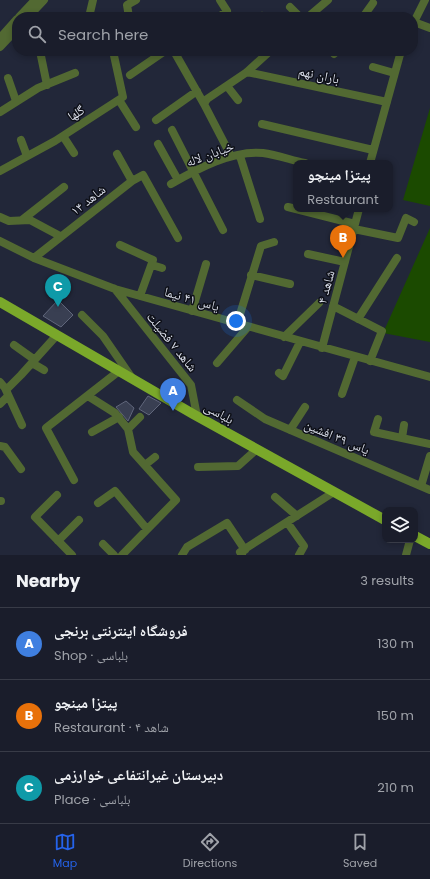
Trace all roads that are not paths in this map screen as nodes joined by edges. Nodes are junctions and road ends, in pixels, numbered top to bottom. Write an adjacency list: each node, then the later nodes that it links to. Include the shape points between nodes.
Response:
1 (35, 0): 10 (street)
2 (44, 0): 11 (street)
3 (93, 0): 12 (street)
4 (136, 0): 13 (street, via 126,4)
5 (220, 0): 14 (street)
6 (327, 0): 16 (street)
7 (425, 0): 18 (street)
8 (373, 3): 17 (street)
9 (290, 7): 15 (street)
10 (24, 12)
11 (33, 12)
12 (90, 12)
13 (128, 12)
14 (226, 12)
15 (295, 12)
16 (314, 12)
17 (367, 12)
18 (418, 15)
19 (418, 24): 21 (street)
20 (12, 25): 23 (street)
21 (430, 28)
22 (12, 34): 24 (street)
23 (0, 38)
24 (0, 47)
25 (41, 56): 37 (street)
26 (114, 56): 40 (street, via 124,97)
27 (158, 56): 35 (street)
28 (176, 56): 39 (street)
29 (265, 56): 32 (street)
30 (399, 56): 34 (street)
31 (373, 67): 34 (street)
32 (247, 72): 38 (street); 43 (street, باران نهم)
33 (75, 73): 37 (street)
34 (394, 73): 43 (street)
35 (130, 75)
36 (8, 78): 42 (street)
37 (47, 85): 42 (street)
38 (227, 86): 41 (street); 44 (street, via 207,99)
39 (197, 91): 44 (street); 46 (street)
40 (119, 100): 48 (street); 50 (street, گلها)
41 (238, 100)
42 (16, 101): 45 (street)
43 (387, 102): 53 (street)
44 (204, 104): 57 (street)
45 (0, 112)
46 (156, 120)
47 (262, 124): 53 (street)
48 (136, 127)
49 (172, 130): 62 (street)
50 (63, 136): 54 (street); 56 (street, گلها)
51 (21, 140): 56 (street)
52 (158, 144): 62 (street, خیابان لاله, via 175,182)
53 (373, 150): 60 (street)
54 (74, 153)
55 (117, 154): 63 (street)
56 (27, 156): 61 (street, گلها)
57 (231, 156): 58 (street, خیابان لاله); 62 (street, خیابان لاله)
58 (240, 156): 59 (street, خیابان لاله, via 262,153); 70 (street)
59 (293, 160)
60 (371, 160)
61 (0, 171)
62 (194, 171): 74 (street)
63 (132, 181): 75 (street, شاهد ۱۴); 76 (street, via 143,175)
64 (64, 187): 71 (street)
65 (288, 207): 66 (street)
66 (293, 209)
67 (304, 212): 73 (street)
68 (358, 212): 73 (street, شاهد ۴)
69 (0, 216): 71 (street, via 9,222)
70 (260, 219)
71 (21, 221): 75 (street, via 30,220)
72 (414, 222): 73 (street, via 406,218 398,238)
73 (354, 227): 83 (street, شاهد ۴)
74 (223, 230)
75 (60, 236): 81 (street, شاهد ۱۴)
76 (178, 238)
77 (0, 241): 81 (street, یاس ۴۱ نیما)
78 (274, 242): 87 (street, via 261,246)
79 (120, 245): 85 (street, via 154,260)
80 (308, 254): 83 (street)
81 (34, 258): 89 (street, یاس ۴۱ نیما)
82 (397, 258): 96 (street)
83 (345, 262): 93 (street, شاهد ۴)
84 (206, 264): 94 (street)
85 (152, 265): 86 (street); 90 (street)
86 (162, 268)
87 (251, 275): 88 (street); 97 (street)
88 (290, 284)
89 (115, 289): 90 (street, یاس ۴۱ نیما); 120 (street, شاهد ۷ فضیلت, via 191,385)
90 (140, 296): 94 (street, یاس ۴۱ نیما)
91 (0, 302): 99 (main road, بلباسی)
92 (319, 303): 100 (street)
93 (333, 306): 96 (street); 103 (street, شاهد ۴)
94 (192, 311): 97 (street, یاس ۴۱ نیما)
95 (82, 315): 112 (street, via 103,336)
96 (358, 319): 105 (street, via 382,331)
97 (237, 324): 98 (street, یاس ۴۱ نیما)
98 (248, 327): 100 (street, یاس ۴۱ نیما); 107 (street)
99 (58, 336): 106 (street); 109 (main road, بلباسی)
100 (284, 337): 101 (street, یاس ۴۱ نیما)
101 (300, 342): 103 (street, یاس ۴۱ نیما); 110 (street, via 283,376)
102 (14, 345): 106 (street)
103 (322, 348): 104 (street, یاس ۴۱ نیما)
104 (355, 357): 105 (street, یاس ۴۱ نیما); 115 (street)
105 (370, 361): 111 (street, یاس ۴۱ نیما)
106 (34, 362): 108 (street); 114 (street)
107 (217, 363)
108 (44, 370)
109 (119, 371): 112 (main road, بلباسی); 116 (street)
110 (279, 373)
111 (430, 377)
112 (132, 379): 120 (main road, بلباسی)
113 (0, 382): 114 (street)
114 (7, 393): 118 (street); 124 (street)
115 (342, 394)
116 (88, 396): 121 (street); 138 (street, via 46,428)
117 (237, 400): 127 (street, یاس ۳۹ افشین, via 264,419)
118 (0, 404)
119 (305, 407): 127 (street)
120 (197, 416): 132 (main road, بلباسی)
121 (119, 417): 126 (street); 128 (street)
122 (140, 417): 126 (street)
123 (378, 419): 129 (street, via 374,432)
124 (22, 425)
125 (404, 425): 129 (street)
126 (128, 429): 135 (street, via 133,452)
127 (290, 430): 139 (street, یاس ۳۹ افشین)
128 (92, 432)
129 (402, 438): 130 (street)
130 (430, 444)
131 (0, 446): 137 (street, via 5,446)
132 (257, 450): 136 (street, via 238,466); 141 (main road, بلباسی)
133 (430, 456): 139 (street)
134 (155, 458): 135 (street)
135 (145, 465): 149 (street, via 176,500)
136 (198, 467)
137 (21, 469)
138 (74, 480)
139 (421, 486): 140 (street, یاس ۳۹ افشین)
140 (430, 490)
141 (334, 492): 145 (street); 146 (main road, بلباسی)
142 (57, 495): 151 (street, via 35,517)
143 (275, 497): 145 (street)
144 (98, 503): 149 (street, via 115,491)
145 (296, 516): 148 (street)
146 (382, 518)
147 (80, 520): 151 (street)
148 (287, 522): 155 (street); 160 (street, via 304,546)
149 (147, 529): 158 (street)
150 (418, 538): 154 (main road)
151 (58, 541): 156 (street)
152 (409, 543): 161 (street)
153 (102, 544): 157 (street)
154 (430, 544)
155 (242, 552): 159 (street, via 227,523 187,547)
156 (72, 555)
157 (114, 555)
158 (122, 555)
159 (182, 555)
160 (299, 555)
161 (406, 555)

